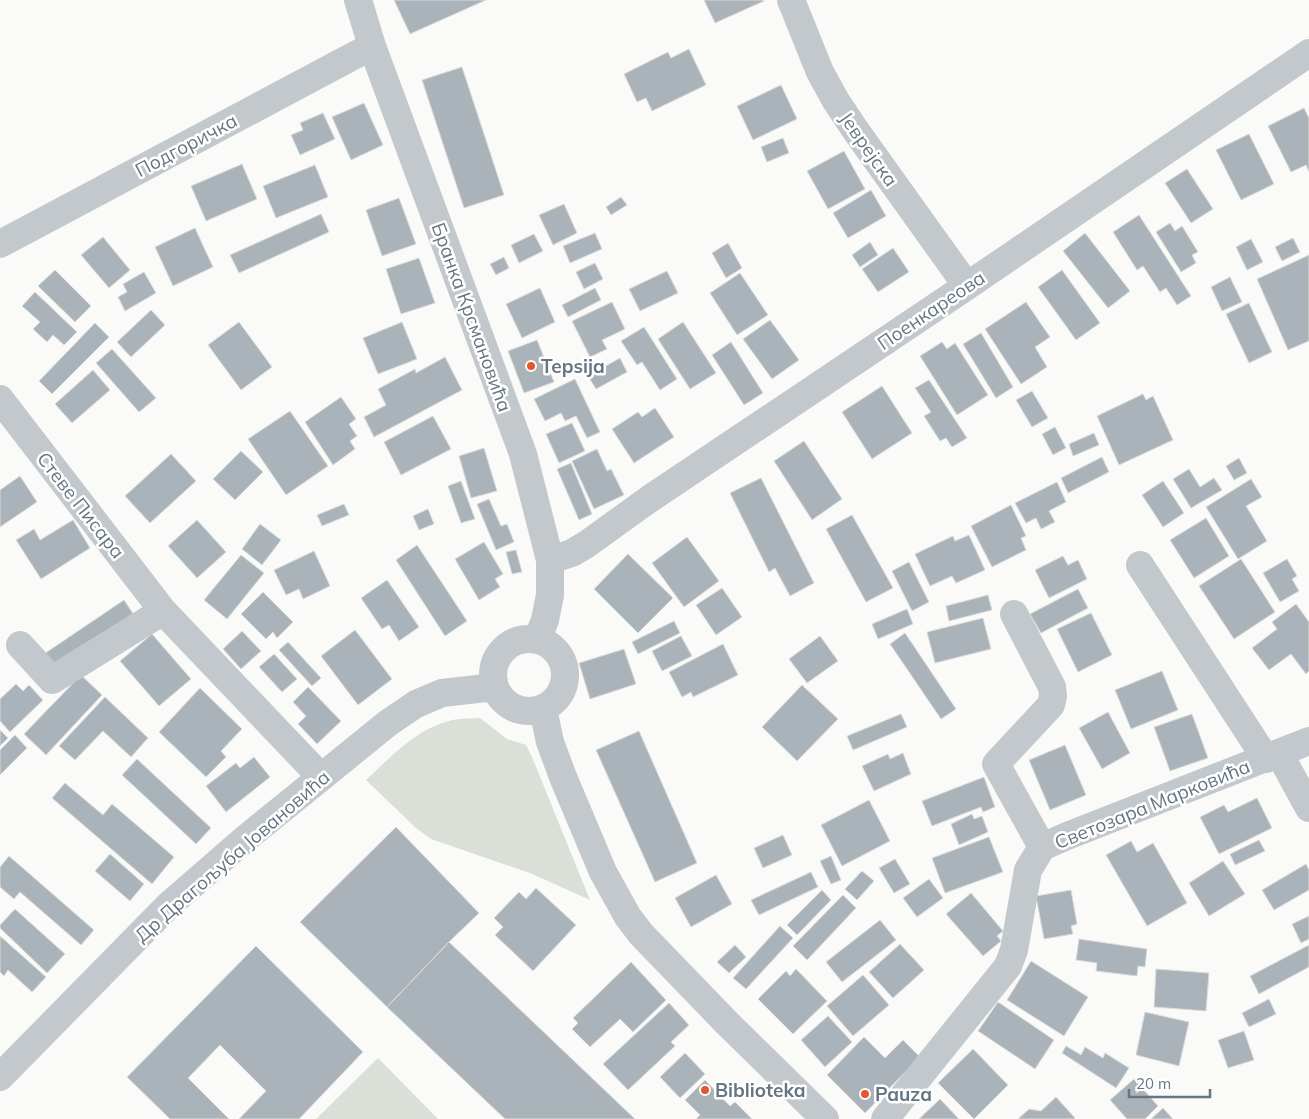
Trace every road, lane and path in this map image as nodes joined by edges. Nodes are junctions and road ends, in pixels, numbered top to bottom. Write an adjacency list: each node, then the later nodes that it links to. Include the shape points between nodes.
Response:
1 (358, 0): 3 (street, Бранка Крсмановића)
2 (791, 0): 6 (street, Јеврејска, via 820,72 836,101)
3 (372, 46): 5 (street, Подгоричка); 8 (street, Бранка Крсмановића, via 523,454)
4 (1309, 53): 6 (street, Поенкареова)
5 (0, 244)
6 (967, 286): 8 (street, Поенкареова, via 587,544)
7 (0, 399): 10 (street, Стеве Писара)
8 (550, 560): 12 (street, Бранка Крсмановића, via 550,595)
9 (1140, 565): 17 (street)
10 (163, 612): 13 (street, via 52,680); 18 (street, Стеве Писара)
11 (1014, 614): 20 (street, via 1052,687 1053,696 1051,705 996,764)
12 (537, 640): 14 (street, via 518,640 502,651 493,668); 15 (street, via 557,652 565,668 564,688)
13 (20, 645)
14 (495, 687): 15 (street, via 506,703 514,708 534,712); 18 (street, Др Драгољуба Јовановића, via 442,693 416,704)
15 (544, 709): 22 (street, via 550,742 563,777 603,872 628,917 727,1023)
16 (1309, 741): 17 (street, Светозара Марковића)
17 (1273, 756): 19 (street); 20 (street, Светозара Марковића)
18 (321, 777): 21 (street, Др Драгољуба Јовановића, via 169,905)
19 (1309, 808)
20 (1042, 848): 23 (street, Светозара Марковића, via 1028,870 1014,950 1008,966)
21 (0, 1077)
22 (825, 1119)
23 (885, 1119)

